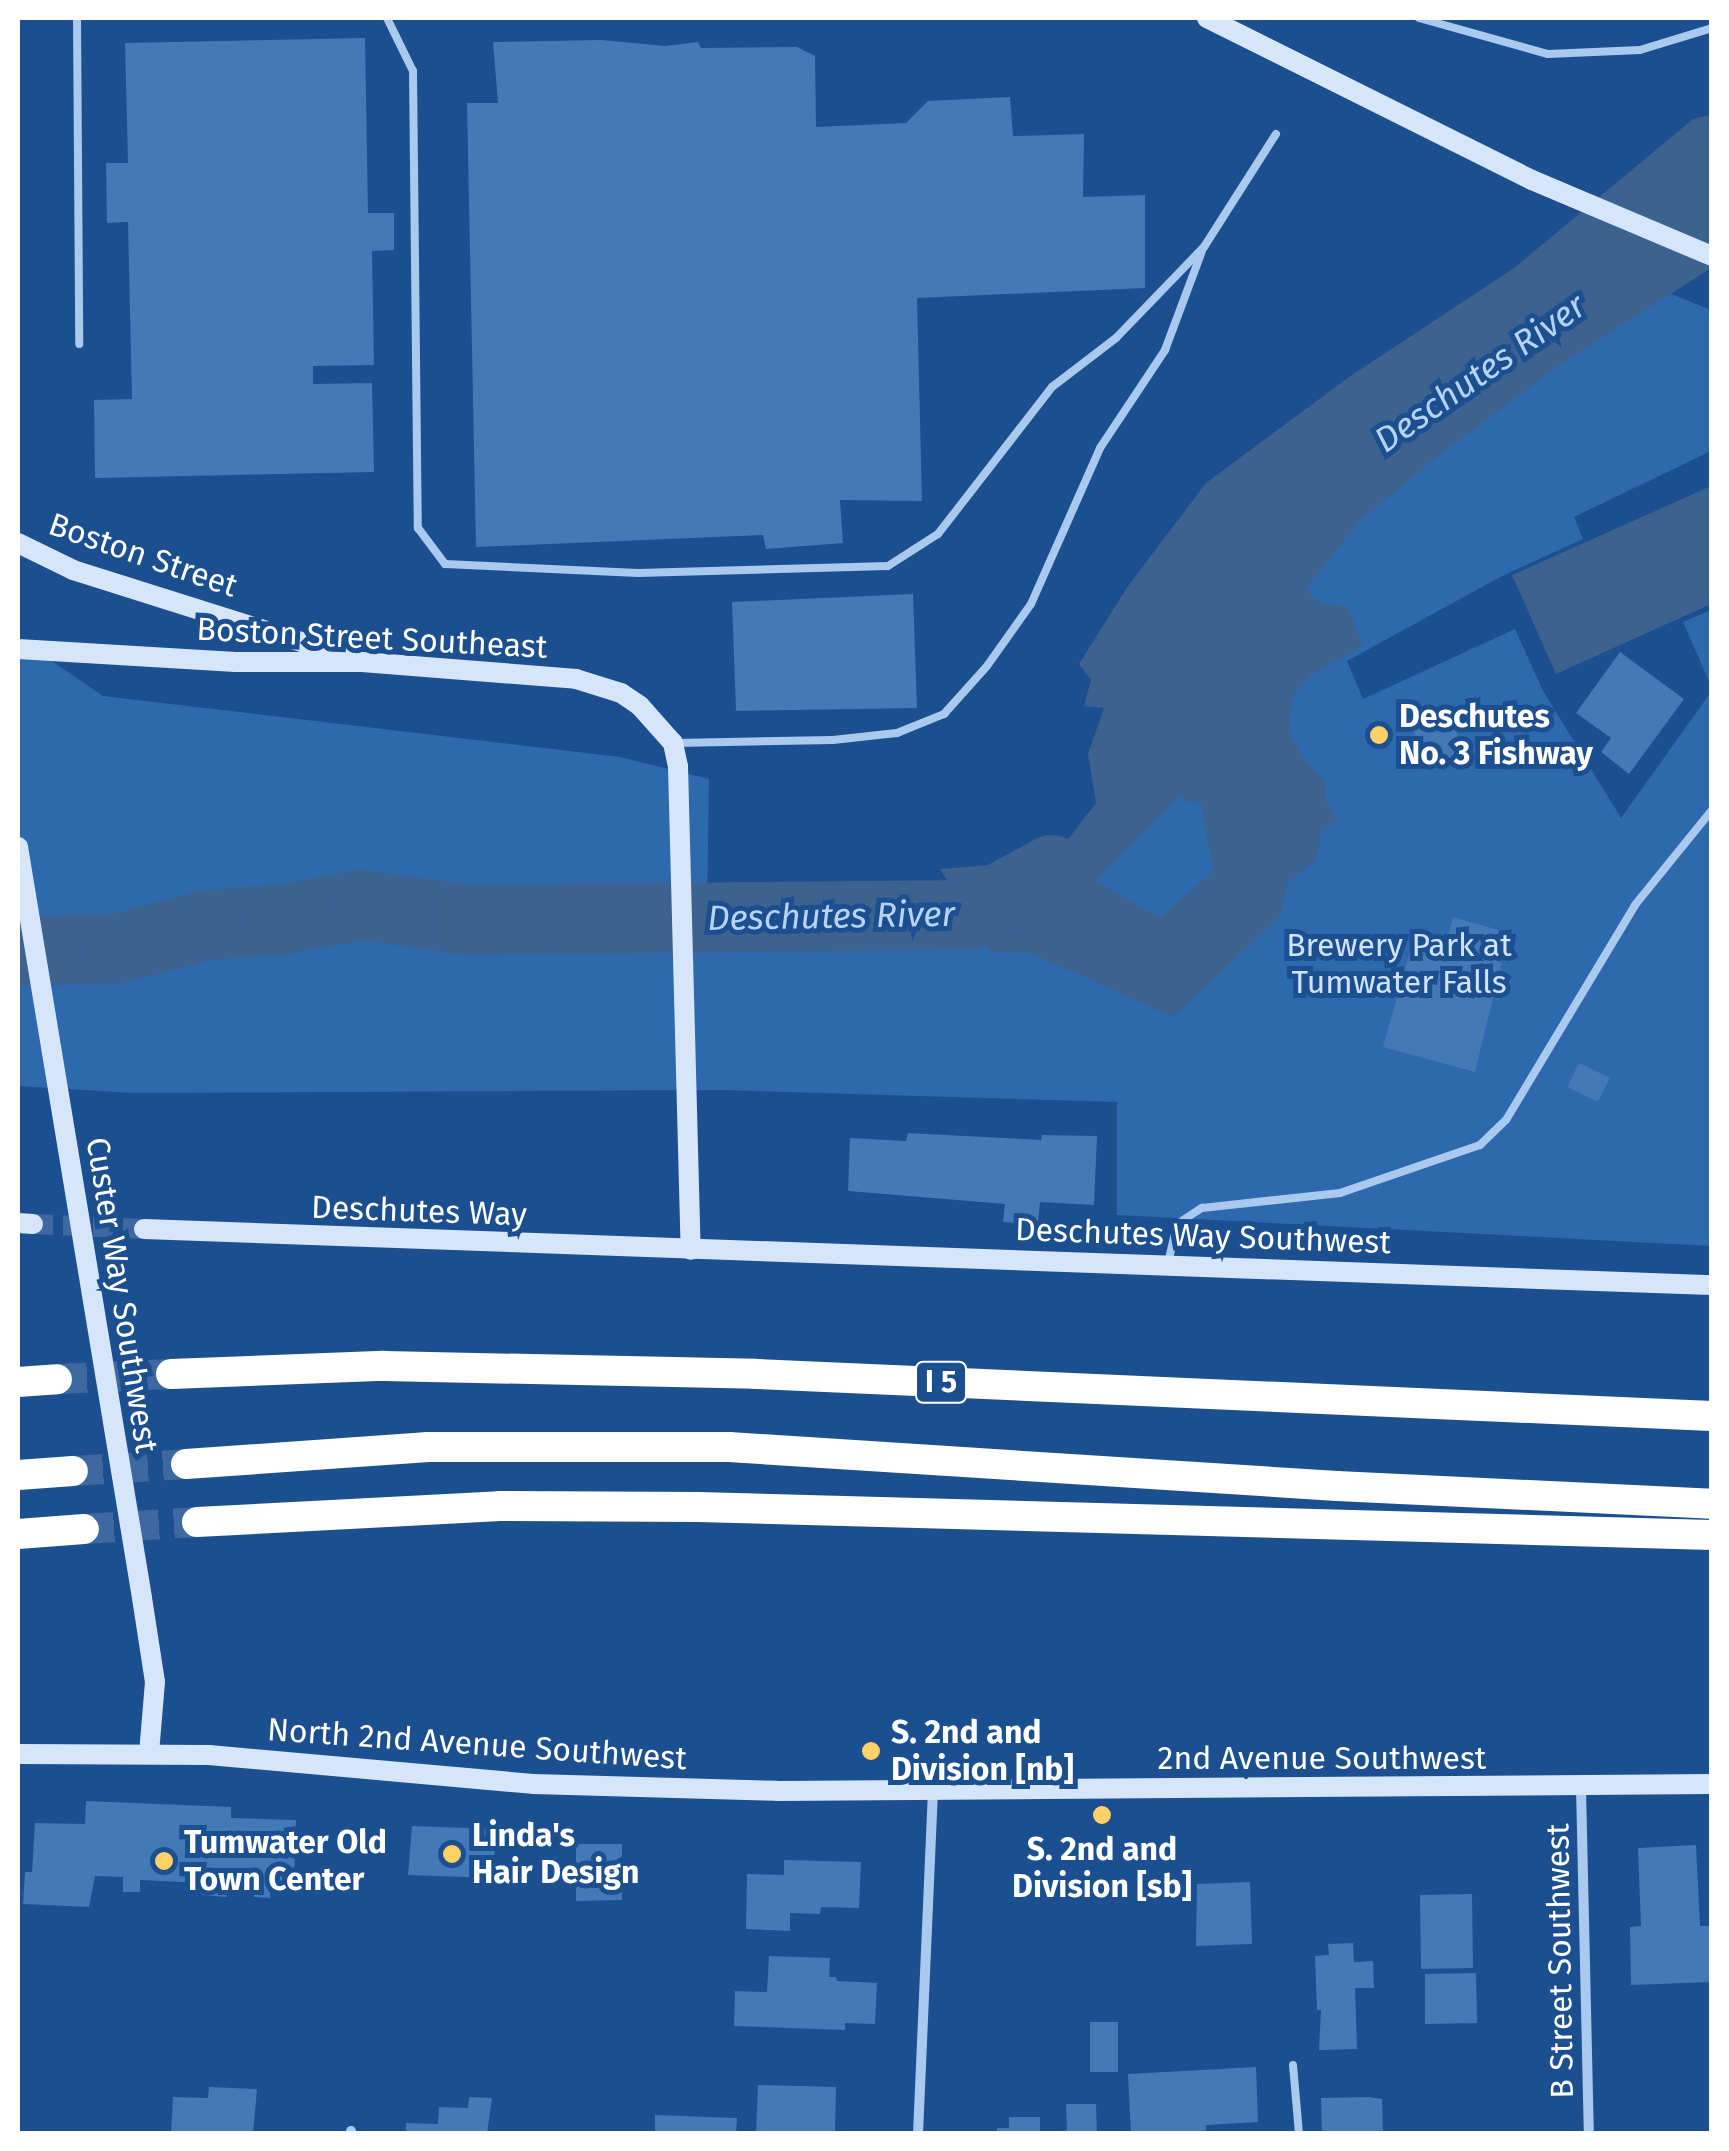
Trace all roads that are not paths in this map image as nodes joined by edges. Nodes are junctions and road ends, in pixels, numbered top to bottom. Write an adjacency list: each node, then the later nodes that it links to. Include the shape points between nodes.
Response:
1 (78, 18): 9 (lane)
2 (387, 18): 7 (lane, via 413,71 418,528 444,564 638,574 888,566 938,534 1052,387 1116,338)
3 (1207, 18): 8 (main road, via 1532,180)
4 (1419, 18): 5 (lane, via 1548,54 1640,50)
5 (1712, 28)
6 (1276, 134): 7 (lane)
7 (1204, 246): 13 (lane, via 1166,350 1100,448 1032,604 944,714 897,733 833,740)
8 (1712, 256)
9 (79, 344)
10 (18, 543): 12 (main road, Boston Street, via 73,570)
11 (18, 648): 12 (main road, Boston Street Southeast, via 236,662)
12 (362, 662): 13 (main road, Boston Street Southeast, via 576,678 621,692)
13 (672, 743): 17 (main road, via 680,788)
14 (1712, 810): 18 (lane, via 1636,904 1506,1120 1480,1146 1340,1193 1202,1208 1177,1224)
15 (18, 847): 32 (main road, Custer Way Southwest, bridge, via 142,1598 154,1682)
16 (144, 1229): 17 (main road, Deschutes Way)
17 (691, 1250): 18 (main road, Deschutes Way Southwest)
18 (1168, 1264): 19 (main road, Deschutes Way Southwest)
19 (1712, 1286)
20 (171, 1374): 23 (highway, I 5, via 384,1366 756,1374)
21 (58, 1379): 22 (highway)
22 (18, 1382)
23 (1712, 1416)
24 (186, 1464): 27 (highway, via 428,1447 729,1447)
25 (73, 1471): 26 (highway)
26 (18, 1475)
27 (1712, 1504)
28 (197, 1522): 31 (highway, via 500,1506 698,1506)
29 (84, 1529): 30 (highway)
30 (18, 1534)
31 (1712, 1535)
32 (148, 1753): 33 (main road, North 2nd Avenue Southwest); 36 (main road, North 2nd Avenue Southwest, via 534,1784)
33 (18, 1754)
34 (1712, 1784): 35 (main road, 2nd Avenue Southwest)
35 (1581, 1788): 36 (main road, 2nd Avenue Southwest); 40 (street, B Street Southwest)
36 (933, 1791): 38 (street)
37 (1293, 2065): 39 (lane)
38 (918, 2134)
39 (1298, 2134)
40 (1589, 2134)

